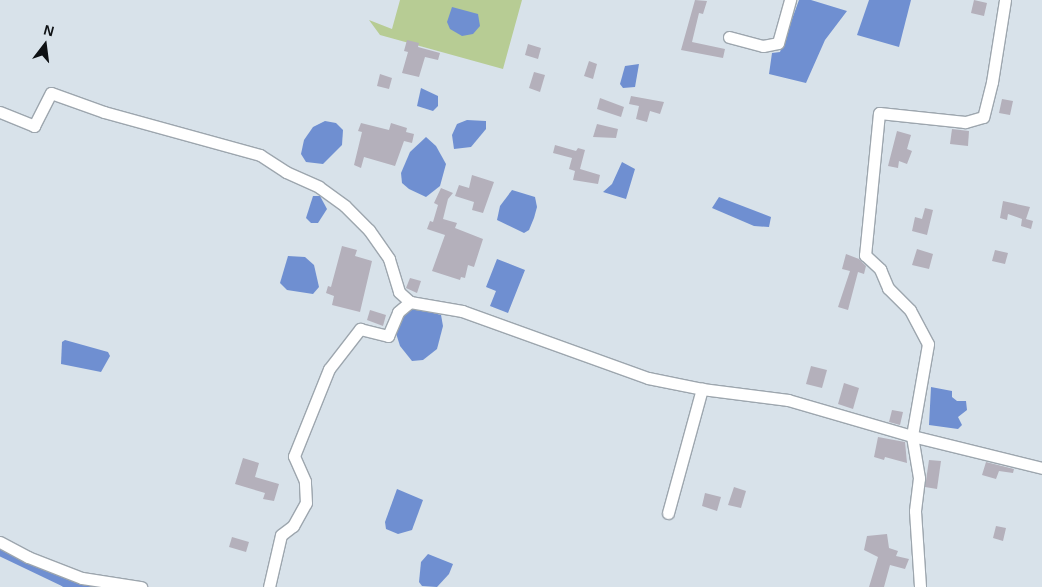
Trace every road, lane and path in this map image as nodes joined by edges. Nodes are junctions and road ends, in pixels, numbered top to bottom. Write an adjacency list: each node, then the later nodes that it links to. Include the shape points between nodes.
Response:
1 (790, 0): 3 (street, via 778,43 763,46)
2 (1005, 0): 7 (street, via 983,117 965,122 879,113 864,255 880,268 888,288 910,310 928,344)
3 (730, 37)
4 (0, 112): 5 (street, via 34,126 51,93 104,112 260,155 286,172 319,186 351,212 369,230 388,259 399,292)
5 (410, 302): 6 (street, via 462,311 648,378); 12 (street, via 398,312 388,336 360,329 329,369 294,456 305,481 306,503 293,526 281,535)
6 (702, 389): 7 (street, via 788,400); 9 (street)
7 (912, 436): 8 (street); 13 (street, via 919,478 915,511)
8 (1042, 468)
9 (668, 513)
10 (0, 542): 11 (street, via 82,578)
11 (141, 587)
12 (269, 587)
13 (920, 587)

